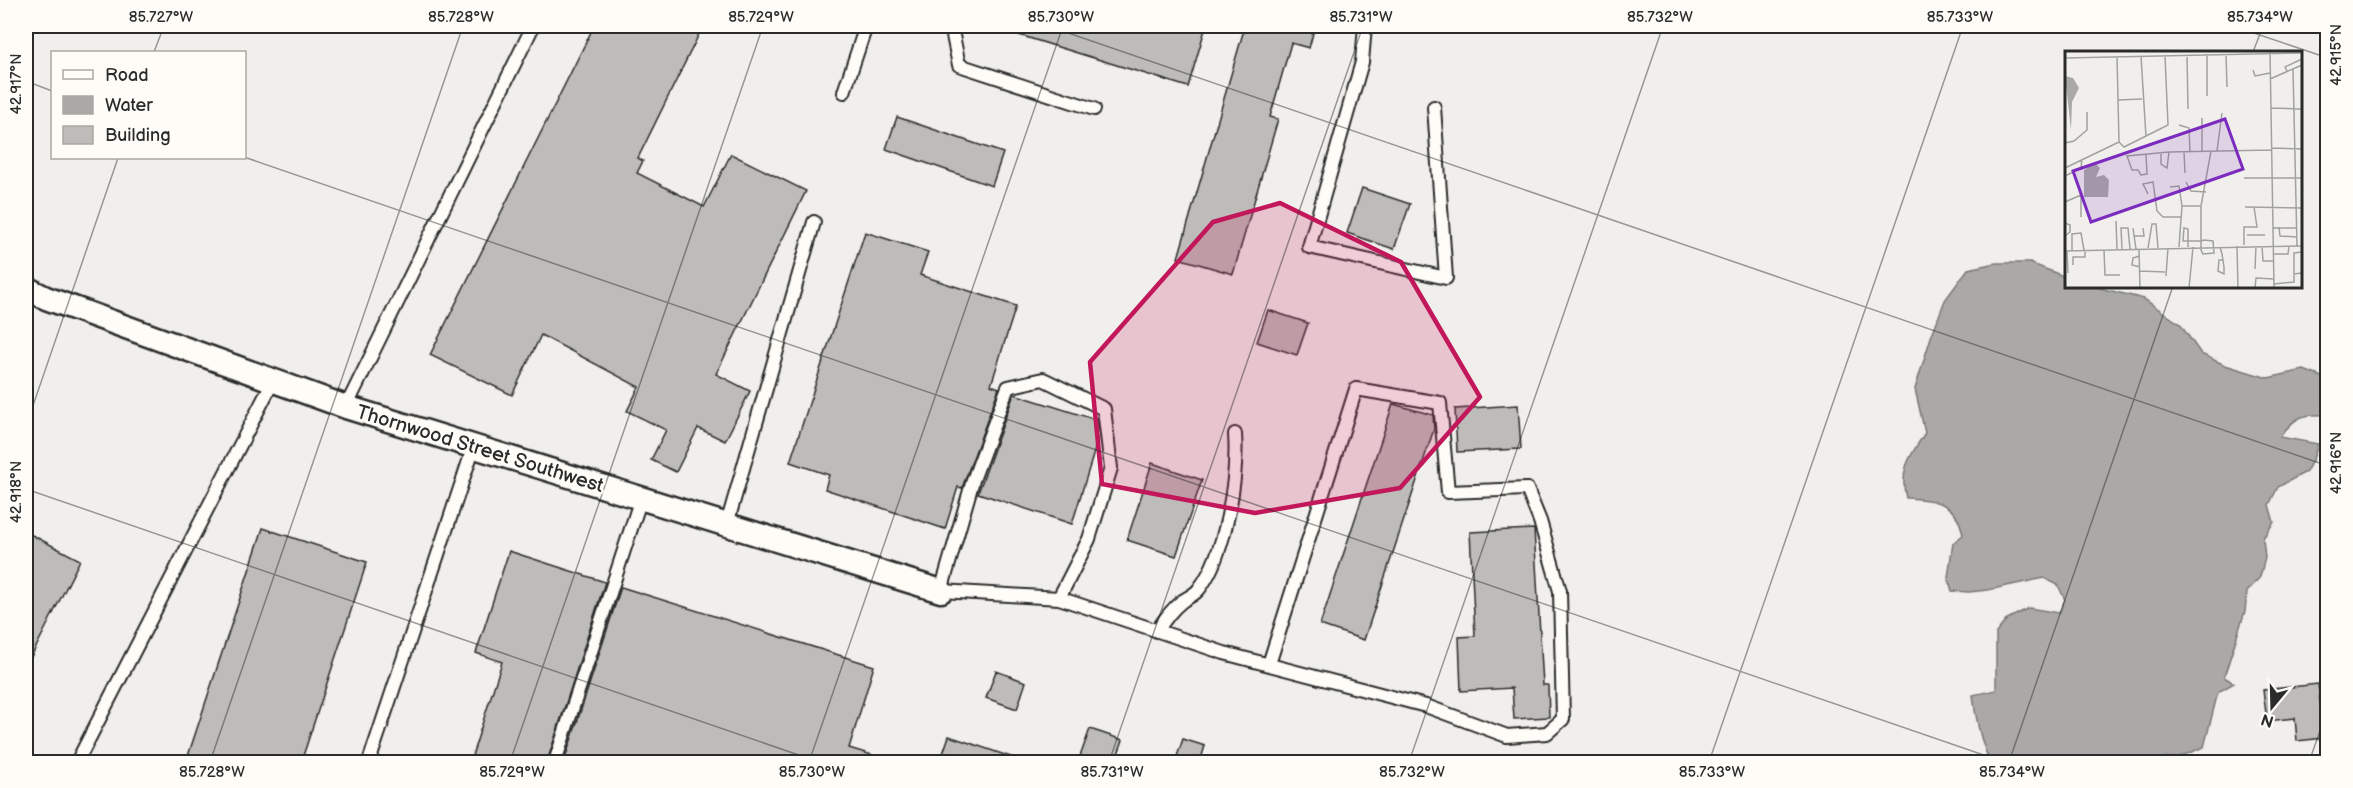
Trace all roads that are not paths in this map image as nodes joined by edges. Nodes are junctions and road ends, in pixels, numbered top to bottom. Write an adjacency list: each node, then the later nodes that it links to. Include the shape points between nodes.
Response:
1 (533, 26): 11 (lane)
2 (864, 26): 5 (lane)
3 (951, 26): 7 (lane, via 959,65)
4 (1365, 26): 6 (lane, via 1362,62 1309,247 1446,278)
5 (844, 92)
6 (1434, 107)
7 (1094, 109)
8 (814, 222): 15 (lane)
9 (26, 288): 10 (street, Thornwood Street Southwest)
10 (273, 381): 11 (street, Thornwood Street Southwest); 20 (lane)
11 (346, 407): 13 (street, Thornwood Street Southwest)
12 (1235, 434): 18 (lane, via 1230,503 1214,562 1198,590 1168,614)
13 (474, 446): 14 (street, Thornwood Street Southwest); 21 (lane)
14 (641, 498): 15 (street, Thornwood Street Southwest); 22 (lane)
15 (727, 524): 16 (street, Thornwood Street Southwest)
16 (941, 591): 17 (lane); 17 (lane, via 973,480 1008,387 1043,380 1104,409 1111,468 1089,539)
17 (1059, 598): 18 (lane)
18 (1157, 631): 19 (lane)
19 (1269, 664): 19 (lane, via 1426,706 1507,736 1547,733 1563,719 1560,591 1540,521 1527,489 1448,492 1440,403 1356,389)
20 (77, 762)
21 (369, 762)
22 (555, 762)

